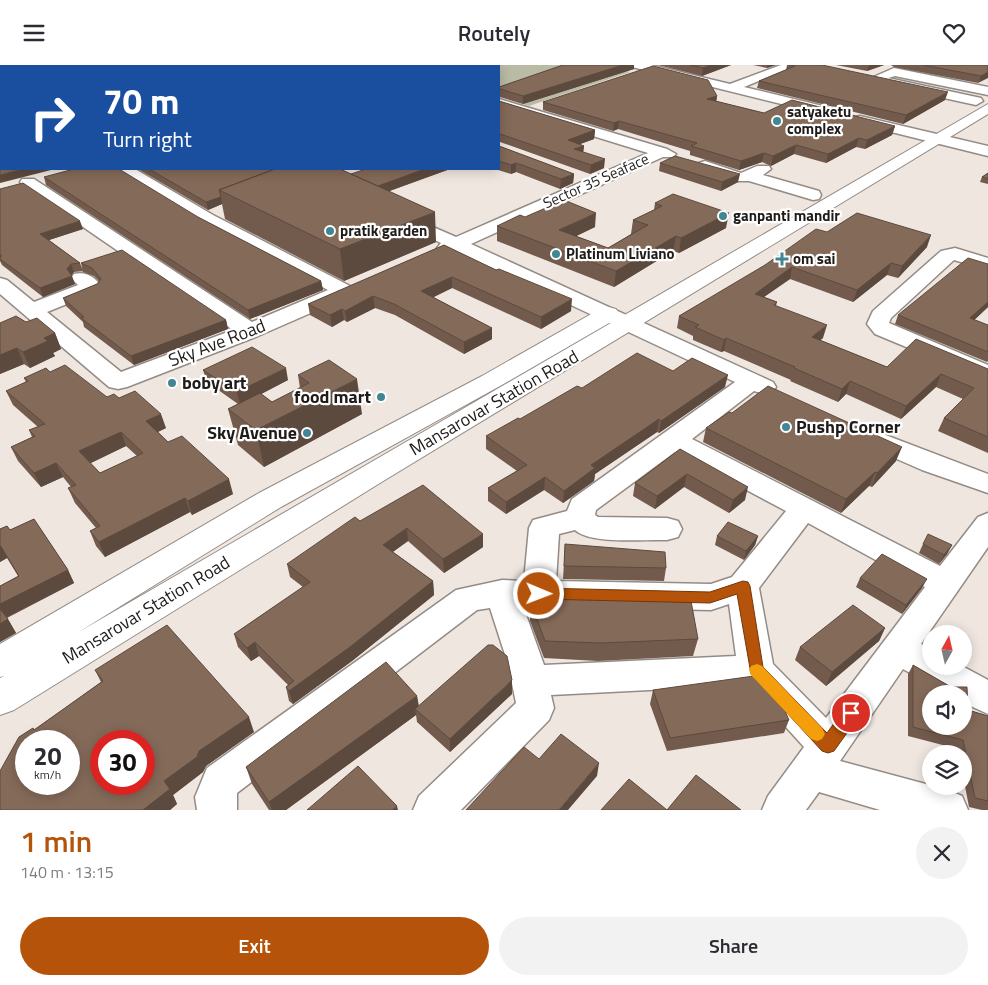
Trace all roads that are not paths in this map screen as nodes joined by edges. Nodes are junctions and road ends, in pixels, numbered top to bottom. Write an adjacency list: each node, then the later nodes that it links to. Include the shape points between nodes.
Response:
1 (636, 65): 4 (street)
2 (792, 65): 7 (street)
3 (878, 66): 5 (street, via 888,70 875,76)
4 (651, 69): 6 (street); 7 (street)
5 (861, 76)
6 (627, 77)
7 (730, 88): 13 (street)
8 (985, 98): 8 (street, via 894,72 875,79); 13 (main road, Mansarovar Station Road)
9 (541, 104): 11 (street)
10 (500, 105): 11 (street, Sector 35 Seaface)
11 (519, 111): 12 (street); 15 (street, Sector 35 Seaface)
12 (500, 118)
13 (928, 136): 14 (street); 20 (main road, Mansarovar Station Road)
14 (988, 151)
15 (678, 156): 18 (street, Sector 35 Seaface); 20 (street, via 737,177 756,172)
16 (126, 170): 23 (street)
17 (574, 175): 18 (street)
18 (591, 182): 24 (street, Sector 35 Seaface)
19 (9, 187): 32 (street, via 36,180)
20 (813, 201): 29 (main road, Mansarovar Station Road); 31 (main road, Mansarovar Station Road)
21 (224, 212): 23 (street)
22 (392, 213): 24 (street)
23 (206, 219): 32 (street, Sky Ave Road, via 353,287)
24 (456, 243): 25 (street); 31 (street)
25 (431, 255)
26 (988, 264): 33 (street, via 955,254 948,255 881,316 878,324)
27 (81, 278): 30 (street, via 92,287)
28 (0, 284): 30 (street, Sky Ave Road)
29 (641, 294)
30 (32, 310): 32 (street, Sky Ave Road, via 118,382)
31 (620, 314): 34 (street); 40 (main road, Mansarovar Station Road, via 491,381)
32 (250, 331)
33 (988, 374)
34 (752, 381): 35 (street); 37 (street)
35 (788, 398)
36 (851, 428): 38 (street, via 905,453)
37 (673, 440): 39 (street); 41 (street, via 582,506)
38 (988, 483)
39 (804, 509): 44 (street); 45 (street)
40 (282, 510): 49 (main road, Mansarovar Station Road); 52 (main road, Mansarovar Station Road)
41 (580, 518): 43 (street, via 589,526 598,528); 47 (street, via 544,528)
42 (988, 525): 44 (street)
43 (667, 529)
44 (945, 583): 48 (street)
45 (743, 586): 47 (street, via 710,597); 50 (street)
46 (502, 593): 47 (street); 51 (street); 55 (street, via 468,599 221,781 215,797)
47 (539, 594)
48 (898, 649): 53 (street); 54 (street)
49 (0, 662)
50 (756, 670): 51 (street); 54 (street)
51 (529, 681): 56 (street, via 536,708)
52 (0, 698)
53 (988, 698)
54 (819, 758): 57 (street); 58 (street)
55 (217, 810)
56 (433, 810)
57 (782, 810)
58 (948, 810)

